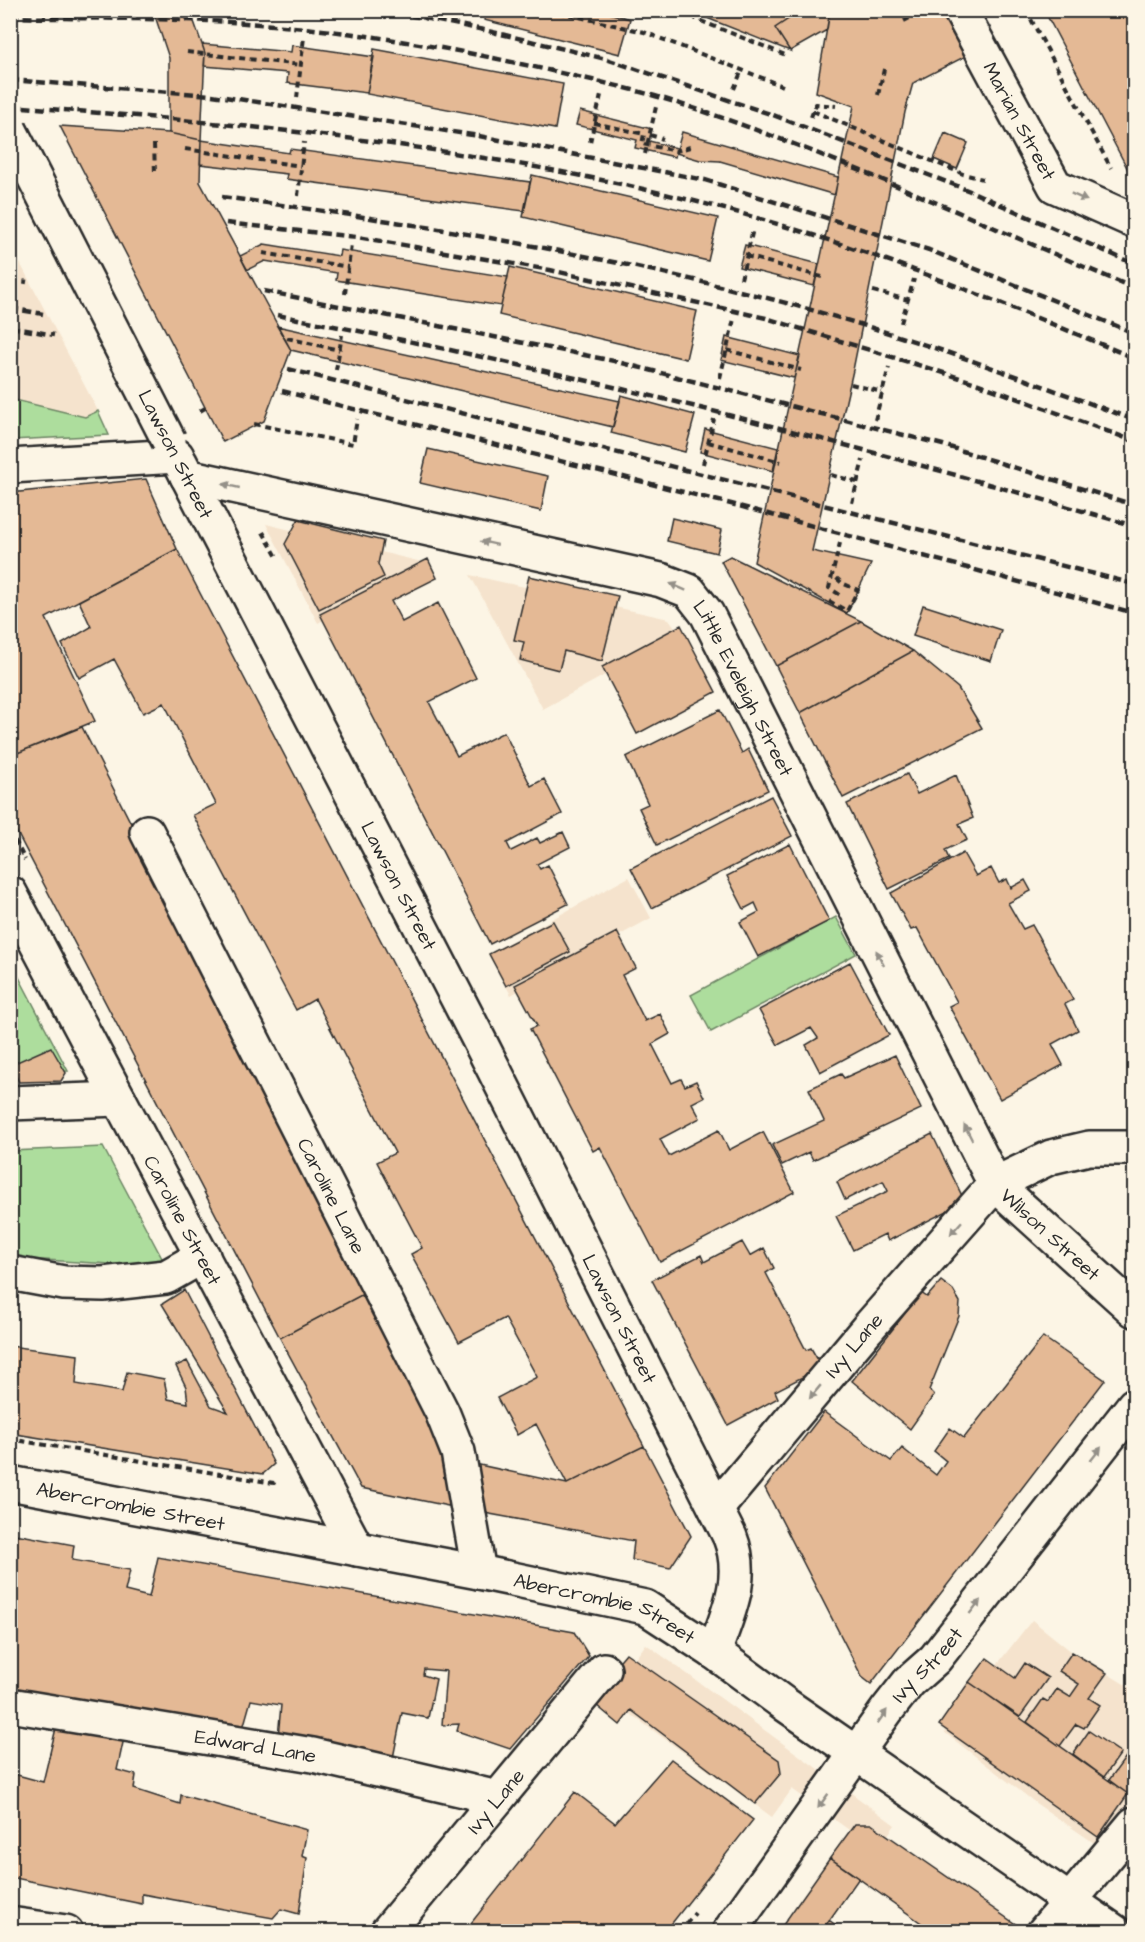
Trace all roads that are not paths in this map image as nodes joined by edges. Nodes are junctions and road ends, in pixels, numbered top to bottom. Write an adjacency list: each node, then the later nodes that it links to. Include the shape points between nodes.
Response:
1 (960, 10): 3 (street, Marian Street, one-way to 3, via 1054,186)
2 (10, 130): 4 (street, Lawson Street, bridge)
3 (1134, 221)
4 (178, 458): 5 (street, Little Eveleigh Street); 11 (street, Little Eveleigh Street, one-way to 4, via 707,614 689,591 661,580); 17 (street, Lawson Street)
5 (10, 466)
6 (147, 832): 19 (street, Caroline Lane, via 442,1412 458,1452)
7 (10, 893): 8 (street, Caroline Street)
8 (119, 1099): 9 (street); 12 (street, Caroline Street)
9 (10, 1103)
10 (1134, 1148): 11 (street, via 1089,1148 1051,1157)
11 (995, 1184): 14 (street, Wilson Street); 17 (street, Ivy Lane, one-way to 17)
12 (203, 1256): 13 (street, via 166,1277 103,1284 64,1283); 18 (street, Caroline Street)
13 (10, 1274)
14 (1134, 1310)
15 (1134, 1405): 23 (street, Ivy Street, one-way to 15, via 909,1682 935,1659)
16 (10, 1483): 18 (street, Abercrombie Street)
17 (716, 1509): 20 (street, Lawson Street, via 736,1552 738,1572 735,1596)
18 (357, 1549): 19 (street, Abercrombie Street)
19 (479, 1572): 20 (street, Abercrombie Street, via 645,1607)
20 (714, 1652): 23 (street, Abercrombie Street)
21 (604, 1670): 24 (street, Ivy Lane)
22 (10, 1705): 24 (street, Edward Lane, via 313,1755)
23 (857, 1754): 26 (street, Abercrombie Street); 30 (street, Ivy Street, one-way to 30)
24 (498, 1798): 29 (street, Ivy Lane)
25 (1134, 1824): 26 (street)
26 (1070, 1901): 31 (street); 32 (street, Abercrombie Street)
27 (10, 1924): 28 (street)
28 (66, 1932)
29 (387, 1932)
30 (729, 1932)
31 (1044, 1932)
32 (1115, 1932)

